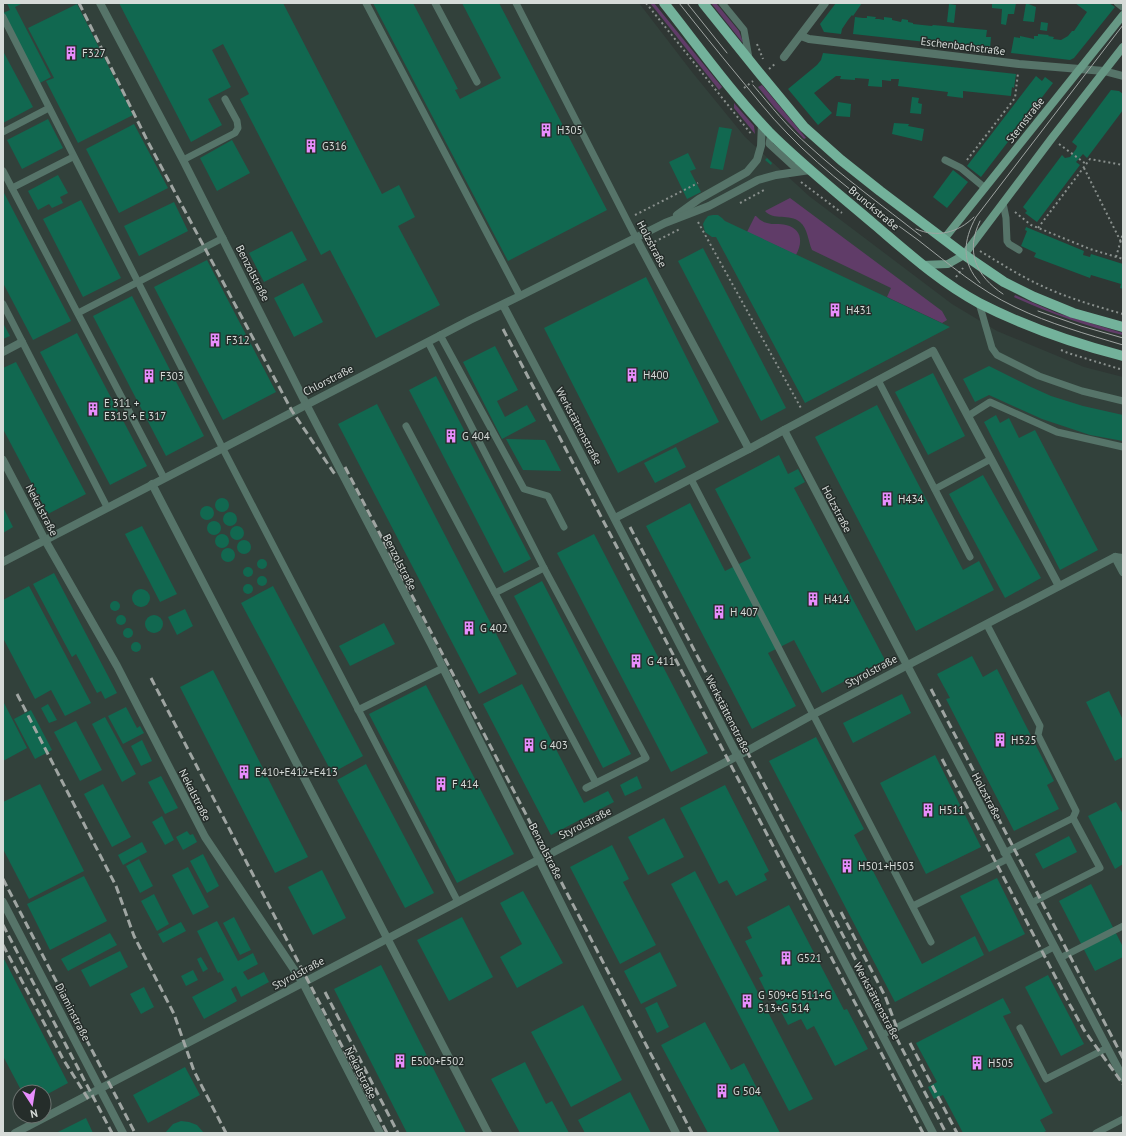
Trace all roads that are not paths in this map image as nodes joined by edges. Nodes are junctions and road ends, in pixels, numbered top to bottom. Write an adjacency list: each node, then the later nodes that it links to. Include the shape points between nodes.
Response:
1 (100, 3): 26 (street, Benzolstraße)
2 (366, 3): 41 (lane)
3 (435, 3): 20 (lane)
4 (516, 3): 35 (lane, Holzstraße)
5 (664, 3): 23 (main road, Brunckstraße)
6 (703, 3): 16 (main road, Brunckstraße)
7 (722, 3): 16 (lane, via 744,30)
8 (825, 3): 13 (street)
9 (1118, 3): 10 (street)
10 (1123, 7)
11 (1123, 15): 17 (main road, Sternstraße)
12 (3, 17): 22 (lane)
13 (801, 36): 15 (street); 17 (street, Eschenbachstraße, via 1019,64)
14 (1123, 47): 18 (main road)
15 (784, 57)
16 (749, 61): 36 (main road, Brunckstraße, via 764,72 804,127 841,160)
17 (1079, 69): 18 (street, Eschenbachstraße); 31 (main road, Sternstraße)
18 (1104, 71): 19 (street, Eschenbachstraße); 32 (main road)
19 (1123, 76)
20 (477, 82)
21 (225, 99): 26 (lane, via 237,121 238,128 235,133)
22 (49, 108): 24 (lane); 25 (lane)
23 (762, 124): 28 (main road, Brunckstraße); 33 (street, Chlorstraße, via 761,146 757,160 747,172 699,199)
24 (3, 132)
25 (73, 156): 30 (lane); 40 (lane)
26 (183, 160): 34 (street, Benzolstraße)
27 (945, 160): 31 (lane, via 961,168)
28 (810, 170): 33 (street, Chlorstraße, via 758,180 705,207); 39 (main road, Brunckstraße)
29 (3, 171): 30 (lane)
30 (12, 188): 45 (lane)
31 (986, 188): 36 (main road, Sternstraße)
32 (1003, 203): 37 (lane, via 1007,241); 38 (main road, via 971,245)
33 (665, 223): 35 (street, Chlorstraße)
34 (223, 238): 40 (lane); 54 (street, Benzolstraße)
35 (636, 238): 41 (street, Chlorstraße); 60 (street, Holzstraße)
36 (944, 239): 38 (main road, Brunckstraße)
37 (1019, 250)
38 (968, 257): 39 (main road, via 948,264); 46 (main road, Brunckstraße, via 1004,282 1034,297 1073,313)
39 (922, 265): 42 (main road, Brunckstraße)
40 (138, 282): 45 (lane); 58 (lane)
41 (520, 296): 44 (street, Chlorstraße)
42 (979, 303): 51 (main road, Brunckstraße, via 1042,329); 53 (lane, via 992,348 997,355 1039,376 1082,391)
43 (3, 304): 48 (lane)
44 (503, 305): 47 (street, Chlorstraße); 68 (street, Werkstättenstraße)
45 (78, 313): 63 (lane)
46 (1123, 327)
47 (440, 335): 49 (street, Chlorstraße); 69 (lane, via 524,489 548,496)
48 (22, 342): 50 (street); 67 (lane)
49 (428, 342): 54 (street, Chlorstraße); 74 (lane)
50 (3, 352)
51 (1123, 356)
52 (878, 380): 55 (street, via 933,350); 57 (street); 66 (lane)
53 (1123, 401)
54 (306, 404): 58 (street, Chlorstraße); 80 (street, Benzolstraße)
55 (968, 416): 59 (lane, via 990,402 1058,432); 61 (street)
56 (406, 426): 77 (lane)
57 (784, 430): 60 (street); 79 (street, Holzstraße)
58 (222, 447): 63 (street, Chlorstraße); 81 (lane)
59 (1123, 447)
60 (749, 449): 64 (street)
61 (991, 459): 66 (lane); 76 (street)
62 (3, 460): 70 (street, Nekalstraße)
63 (164, 478): 65 (street, Chlorstraße)
64 (691, 479): 68 (street); 82 (lane)
65 (152, 484): 67 (street, Chlorstraße); 94 (street)
66 (935, 489): 71 (lane)
67 (107, 507): 70 (street, Chlorstraße)
68 (616, 518): 83 (street, Werkstättenstraße)
69 (564, 526)
70 (45, 540): 73 (street, Chlorstraße); 98 (street, Nekalstraße, via 117,666 205,837)
71 (970, 557)
72 (1119, 558): 75 (street); 76 (street, Styrolstraße)
73 (3, 562)
74 (544, 568): 77 (lane); 84 (lane, via 646,758)
75 (1123, 572)
76 (1059, 586): 78 (street, Styrolstraße)
77 (495, 593): 84 (lane)
78 (987, 624): 79 (street, Styrolstraße); 86 (lane, via 1040,726 1038,735 1076,811)
79 (906, 665): 82 (street, Styrolstraße); 87 (street, Holzstraße)
80 (443, 668): 81 (lane); 88 (street, Benzolstraße)
81 (358, 710): 90 (lane)
82 (814, 714): 83 (street, Styrolstraße); 92 (lane)
83 (737, 756): 88 (street, Styrolstraße); 100 (street, Werkstättenstraße)
84 (596, 783): 85 (lane)
85 (586, 788)
86 (1073, 818): 87 (lane); 91 (lane, via 1100,868)
87 (1006, 856): 91 (street, Holzstraße); 92 (lane)
88 (538, 859): 90 (street, Styrolstraße); 109 (street, Benzolstraße)
89 (3, 902): 103 (street, Diaminstraße)
90 (458, 902): 94 (street, Styrolstraße)
91 (1031, 904): 96 (street, Holzstraße)
92 (913, 906): 95 (lane)
93 (1123, 926): 97 (lane)
94 (388, 939): 98 (street, Styrolstraße); 108 (street)
95 (932, 942)
96 (1054, 947): 97 (street, Holzstraße); 100 (lane)
97 (1060, 958): 101 (street, Holzstraße)
98 (302, 983): 103 (street, Styrolstraße); 107 (street, Nekalstraße)
99 (1020, 1028): 101 (lane, via 1046,1079)
100 (882, 1035): 110 (street, Werkstättenstraße)
101 (1107, 1048): 102 (street, Holzstraße)
102 (1122, 1076)
103 (100, 1089): 105 (street, Styrolstraße); 106 (street, Diaminstraße)
104 (1123, 1119): 111 (lane)
105 (15, 1133)
106 (123, 1133)
107 (380, 1133)
108 (488, 1133)
109 (676, 1133)
110 (933, 1133)
111 (1096, 1133)

